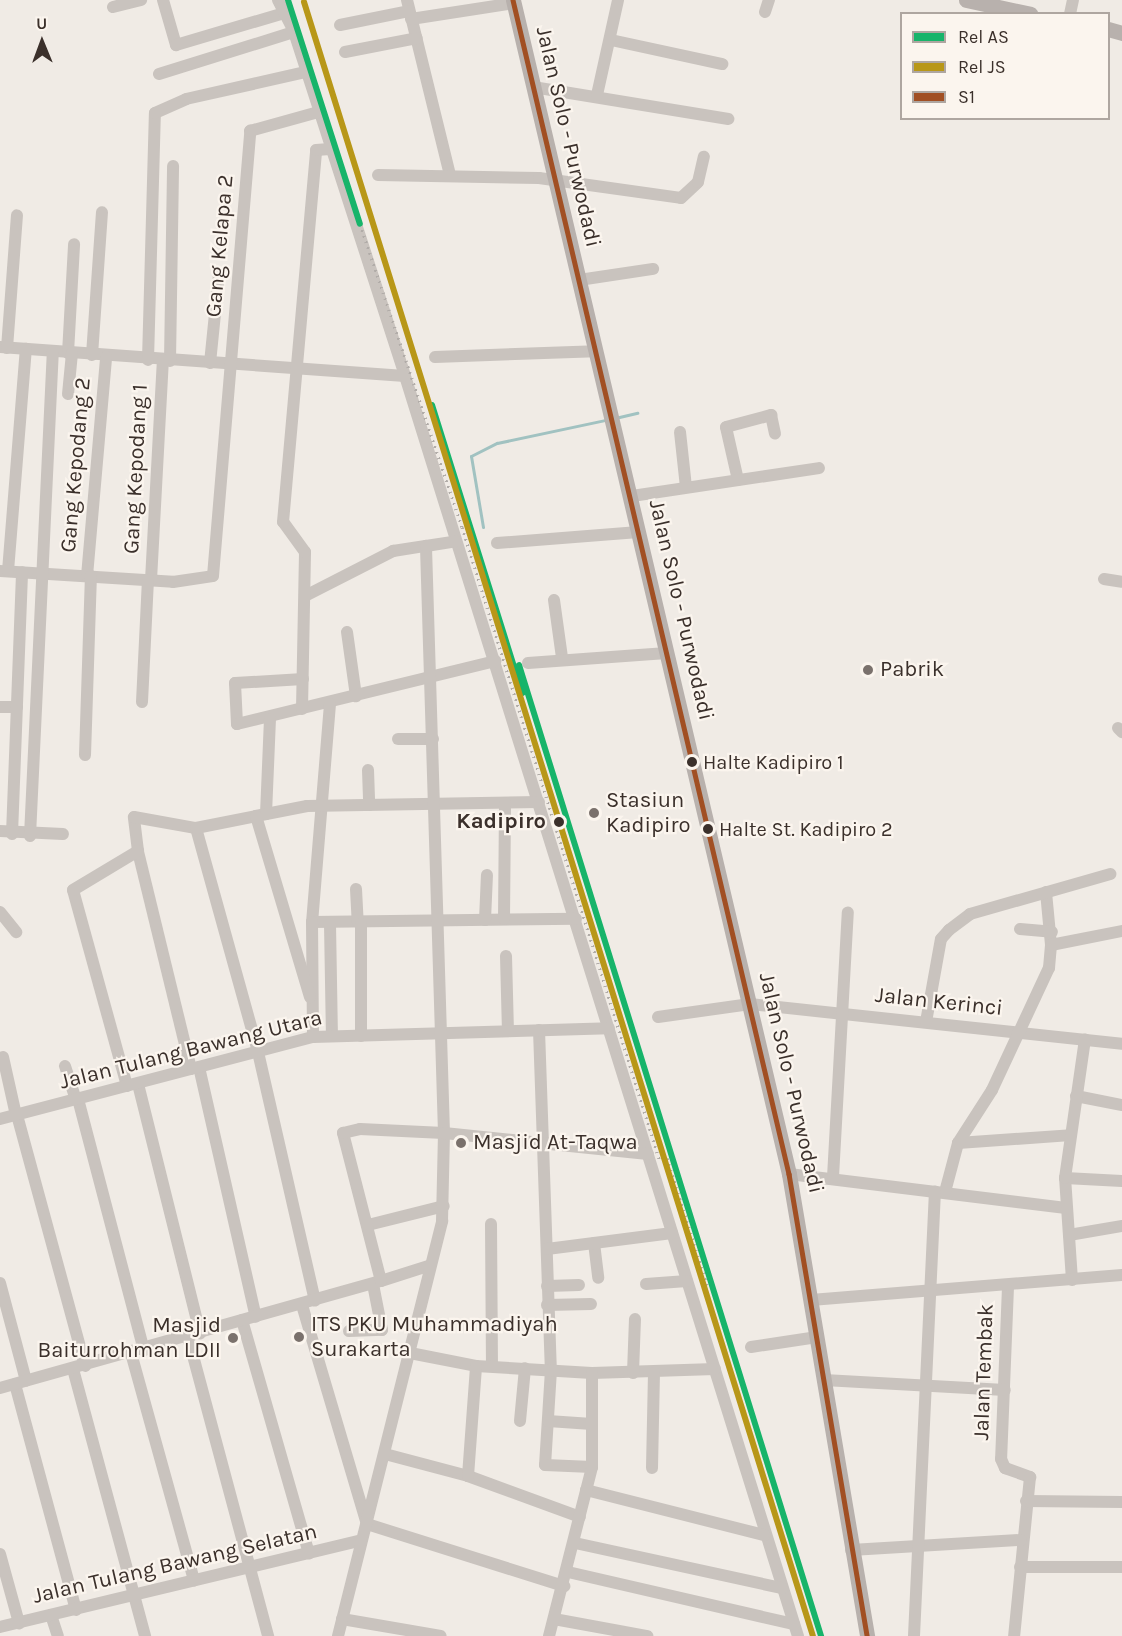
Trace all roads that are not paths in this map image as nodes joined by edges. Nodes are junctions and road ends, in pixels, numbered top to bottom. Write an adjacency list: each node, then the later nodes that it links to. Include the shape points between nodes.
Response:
1 (141, 0): 7 (street)
2 (163, 0): 11 (street, via 176,45)
3 (278, 0): 11 (street)
4 (618, 0): 15 (street)
5 (966, 0): 8 (main road)
6 (514, 2): 9 (street); 20 (main road, Jalan Solo - Purwodadi)
7 (113, 7)
8 (985, 9): 10 (main road)
9 (409, 10): 12 (street); 14 (street)
10 (1017, 11)
11 (284, 13): 13 (street)
12 (340, 25)
13 (294, 32): 18 (street); 19 (street)
14 (417, 38): 16 (street); 29 (street)
15 (611, 40): 17 (street); 21 (street)
16 (345, 52)
17 (722, 64)
18 (306, 72): 22 (street); 45 (street, via 160,110 152,118)
19 (159, 74)
20 (533, 87): 21 (street); 30 (main road, Jalan Solo - Purwodadi)
21 (597, 95): 23 (street)
22 (318, 112): 24 (street); 25 (street); 48 (street, Gang Kelapa 2, via 250,131)
23 (728, 119)
24 (330, 149): 25 (street); 50 (street)
25 (316, 150): 49 (street)
26 (704, 157): 30 (street, via 698,182 681,198)
27 (173, 166): 46 (street, Gang Kepodang 1)
28 (378, 174): 29 (street)
29 (450, 175): 30 (street)
30 (556, 180): 36 (main road, Jalan Solo - Purwodadi)
31 (102, 212): 42 (street)
32 (17, 215): 37 (street)
33 (74, 244): 41 (street)
34 (653, 269): 36 (street)
35 (219, 275): 47 (street)
36 (579, 280): 39 (main road, Jalan Solo - Purwodadi)
37 (4, 347): 38 (street)
38 (26, 349): 40 (street); 62 (street)
39 (595, 351): 44 (street); 57 (main road, Jalan Solo - Purwodadi)
40 (53, 352): 41 (street); 64 (street)
41 (70, 353): 42 (street); 51 (street)
42 (92, 355): 43 (street)
43 (105, 357): 45 (street); 65 (street, Gang Kepodang 2)
44 (435, 357)
45 (148, 360): 46 (street)
46 (167, 361): 47 (street); 67 (street, Gang Kepodang 1)
47 (210, 363): 48 (street)
48 (230, 364): 49 (street); 67 (street, Gang Kelapa 2, via 213,576 201,582)
49 (297, 371): 50 (street); 69 (street, via 283,522 301,544)
50 (405, 376): 59 (street)
51 (68, 394)
52 (680, 432): 56 (street)
53 (775, 434): 55 (street, via 771,415 726,427)
54 (819, 468): 55 (street)
55 (738, 480): 56 (street)
56 (686, 487): 57 (street)
57 (632, 496): 58 (main road, Jalan Solo - Purwodadi)
58 (639, 532): 60 (street); 72 (main road, Jalan Solo - Purwodadi)
59 (456, 541): 61 (street); 74 (street)
60 (497, 543)
61 (426, 546): 69 (street, via 393,551); 76 (street)
62 (4, 571): 63 (street)
63 (22, 572): 64 (street); 82 (street)
64 (41, 573): 65 (street); 98 (street)
65 (89, 576): 67 (street); 87 (street, Gang Kepodang 2)
66 (1104, 579): 68 (street)
67 (149, 580): 79 (street, Gang Kepodang 1)
68 (1122, 582)
69 (307, 595): 77 (street)
70 (554, 600): 73 (street)
71 (347, 632): 78 (street)
72 (667, 653): 73 (street); 119 (main road, Jalan Solo - Purwodadi)
73 (562, 658): 75 (street)
74 (495, 662): 76 (street); 89 (street)
75 (528, 663)
76 (430, 675): 78 (street); 86 (street)
77 (303, 679): 83 (street); 84 (street, via 235,683 238,725)
78 (356, 696): 80 (street)
79 (142, 702)
80 (330, 704): 83 (street); 92 (street)
81 (0, 707): 82 (street)
82 (17, 707): 96 (street)
83 (302, 709): 84 (street)
84 (270, 718): 94 (street)
85 (398, 739): 86 (street)
86 (433, 739): 91 (street)
87 (85, 755)
88 (368, 770): 93 (street)
89 (539, 802): 90 (street); 107 (street)
90 (505, 803): 91 (street); 106 (street)
91 (436, 805): 93 (street); 109 (street)
92 (321, 806): 93 (street); 94 (street); 110 (street)
93 (369, 806)
94 (261, 815): 95 (street); 118 (street)
95 (196, 828): 99 (street, via 138,814 132,822); 133 (street)
96 (6, 832): 98 (street)
97 (63, 834): 98 (street)
98 (30, 836)
99 (138, 851): 136 (street); 137 (street, via 73,890)
100 (1110, 874): 103 (street)
101 (487, 875): 108 (street)
102 (356, 890): 111 (street)
103 (1046, 892): 116 (street); 122 (street, via 970,914 944,934)
104 (0, 912): 115 (street)
105 (848, 912): 120 (street)
106 (504, 919): 107 (street); 108 (street)
107 (576, 919): 123 (street)
108 (485, 920): 109 (street)
109 (438, 921): 111 (street); 127 (street)
110 (312, 922): 111 (street); 118 (street)
111 (360, 923): 129 (street)
112 (330, 924): 128 (street)
113 (1020, 929): 116 (street)
114 (1122, 931): 116 (street)
115 (16, 932)
116 (1052, 938): 126 (street, via 1049,968)
117 (507, 957): 125 (street)
118 (310, 997): 130 (street)
119 (750, 1004): 120 (street, Jalan Kerinci); 121 (street, Jalan Kerinci); 148 (main road, Jalan Solo - Purwodadi)
120 (843, 1013): 122 (street, Jalan Kerinci); 149 (street)
121 (658, 1017)
122 (926, 1022): 126 (street, Jalan Kerinci)
123 (609, 1028): 124 (street, Jalan Tulang Bawang Utara); 147 (street)
124 (539, 1030): 125 (street, Jalan Tulang Bawang Utara); 146 (street)
125 (508, 1031): 127 (street, Jalan Tulang Bawang Utara)
126 (1015, 1032): 131 (street, Jalan Kerinci); 145 (street, via 992,1090)
127 (439, 1034): 129 (street, Jalan Tulang Bawang Utara); 143 (street)
128 (332, 1036): 129 (street, Jalan Tulang Bawang Utara); 130 (street, Jalan Tulang Bawang Utara)
129 (361, 1036)
130 (313, 1037): 133 (street, Jalan Tulang Bawang Utara)
131 (1085, 1039): 132 (street, Jalan Kerinci); 138 (street)
132 (1122, 1044)
133 (258, 1052): 136 (street, Jalan Tulang Bawang Utara); 175 (street)
134 (3, 1058): 141 (street)
135 (65, 1066): 139 (street)
136 (195, 1068): 137 (street, Jalan Tulang Bawang Utara); 179 (street)
137 (132, 1085): 139 (street, Jalan Tulang Bawang Utara); 183 (street)
138 (1076, 1096): 140 (street); 144 (street)
139 (77, 1099): 141 (street, Jalan Tulang Bawang Utara); 187 (street)
140 (1122, 1105)
141 (17, 1115): 142 (street, Jalan Tulang Bawang Utara); 192 (street)
142 (0, 1119)
143 (444, 1133): 146 (street); 153 (street); 156 (street, via 345,1130 343,1140)
144 (1071, 1135): 145 (street); 150 (street)
145 (958, 1143): 152 (street)
146 (541, 1144): 147 (street); 161 (street)
147 (648, 1154): 158 (street)
148 (789, 1174): 149 (street); 174 (main road, Jalan Solo - Purwodadi)
149 (833, 1178): 152 (street)
150 (1065, 1178): 151 (street); 154 (street)
151 (1122, 1181)
152 (940, 1192): 154 (street); 173 (street)
153 (444, 1206): 156 (street); 162 (street)
154 (1066, 1208): 159 (street)
155 (491, 1224): 191 (street)
156 (368, 1226): 167 (street)
157 (1122, 1227): 159 (street)
158 (672, 1233): 160 (street); 166 (street)
159 (1069, 1235): 165 (street)
160 (594, 1243): 161 (street); 164 (street)
161 (547, 1249): 171 (street)
162 (428, 1266): 167 (street); 189 (street)
163 (1122, 1275): 165 (street)
164 (598, 1278)
165 (1072, 1280): 172 (street)
166 (687, 1281): 169 (street); 194 (street)
167 (377, 1282): 175 (street); 182 (street, via 385,1330)
168 (0, 1283): 200 (street)
169 (646, 1284)
170 (579, 1285): 171 (street)
171 (547, 1286): 178 (street)
172 (1008, 1287): 173 (street); 203 (street, Jalan Tembak)
173 (928, 1295): 174 (street); 201 (street)
174 (811, 1300): 185 (main road, Jalan Solo - Purwodadi)
175 (315, 1301): 177 (street)
176 (591, 1304): 178 (street)
177 (302, 1305): 179 (street); 215 (street)
178 (547, 1305): 195 (street)
179 (256, 1317): 181 (street)
180 (634, 1319): 197 (street)
181 (242, 1320): 183 (street); 223 (street)
182 (349, 1331)
183 (200, 1333): 184 (street)
184 (188, 1337): 187 (street); 224 (street)
185 (817, 1337): 186 (street); 199 (main road, Jalan Solo - Purwodadi)
186 (751, 1347)
187 (144, 1350): 188 (street)
188 (131, 1353): 192 (street); 228 (street)
189 (410, 1353): 190 (street); 207 (street)
190 (476, 1365): 191 (street); 210 (street)
191 (492, 1366): 193 (street)
192 (79, 1367): 200 (street); 231 (street)
193 (525, 1368): 195 (street); 204 (street)
194 (715, 1369): 198 (street); 216 (street)
195 (551, 1370): 196 (street); 205 (street)
196 (592, 1373): 197 (street); 206 (street)
197 (633, 1373): 198 (street)
198 (654, 1373): 209 (street)
199 (824, 1380): 201 (street); 221 (main road, Jalan Solo - Purwodadi)
200 (21, 1383): 202 (street); 232 (street)
201 (925, 1386): 203 (street); 220 (street)
202 (0, 1388)
203 (1005, 1390): 212 (street, Jalan Tembak, via 1002,1463 1029,1474)
204 (520, 1421)
205 (548, 1421): 206 (street); 208 (street, via 545,1465)
206 (592, 1424): 208 (street)
207 (385, 1454): 210 (street); 215 (street)
208 (592, 1467): 211 (street)
209 (652, 1468)
210 (468, 1476): 214 (street)
211 (586, 1490): 214 (street); 216 (street)
212 (1026, 1501): 213 (street); 217 (street)
213 (1122, 1502)
214 (580, 1517): 219 (street)
215 (367, 1524): 218 (street); 229 (street)
216 (764, 1535): 230 (street)
217 (1021, 1540): 220 (street); 225 (street)
218 (359, 1541): 223 (street, Jalan Tulang Bawang Selatan); 234 (street)
219 (575, 1543): 227 (street); 230 (street)
220 (916, 1545): 221 (street); 247 (street)
221 (851, 1550): 246 (main road, Jalan Solo - Purwodadi)
222 (0, 1554): 236 (street)
223 (309, 1554): 224 (street, Jalan Tulang Bawang Selatan)
224 (250, 1567): 228 (street, Jalan Tulang Bawang Selatan); 241 (street)
225 (1020, 1567): 226 (street); 248 (street)
226 (1122, 1568)
227 (568, 1572): 229 (street); 238 (street)
228 (194, 1580): 231 (street, Jalan Tulang Bawang Selatan)
229 (564, 1586): 235 (street)
230 (782, 1588): 238 (street)
231 (133, 1596): 232 (street, Jalan Tulang Bawang Selatan); 240 (street)
232 (76, 1610): 233 (street, Jalan Tulang Bawang Selatan)
233 (51, 1615): 236 (street, Jalan Tulang Bawang Selatan); 239 (street)
234 (342, 1619): 242 (street); 243 (street)
235 (554, 1619): 244 (street); 245 (street)
236 (19, 1623): 237 (street, Jalan Tulang Bawang Selatan)
237 (0, 1628)
238 (796, 1630)
239 (58, 1636)
240 (145, 1636)
241 (268, 1636)
242 (338, 1636)
243 (441, 1636)
244 (549, 1636)
245 (647, 1636)
246 (867, 1636)
247 (914, 1636)
248 (1014, 1636)

